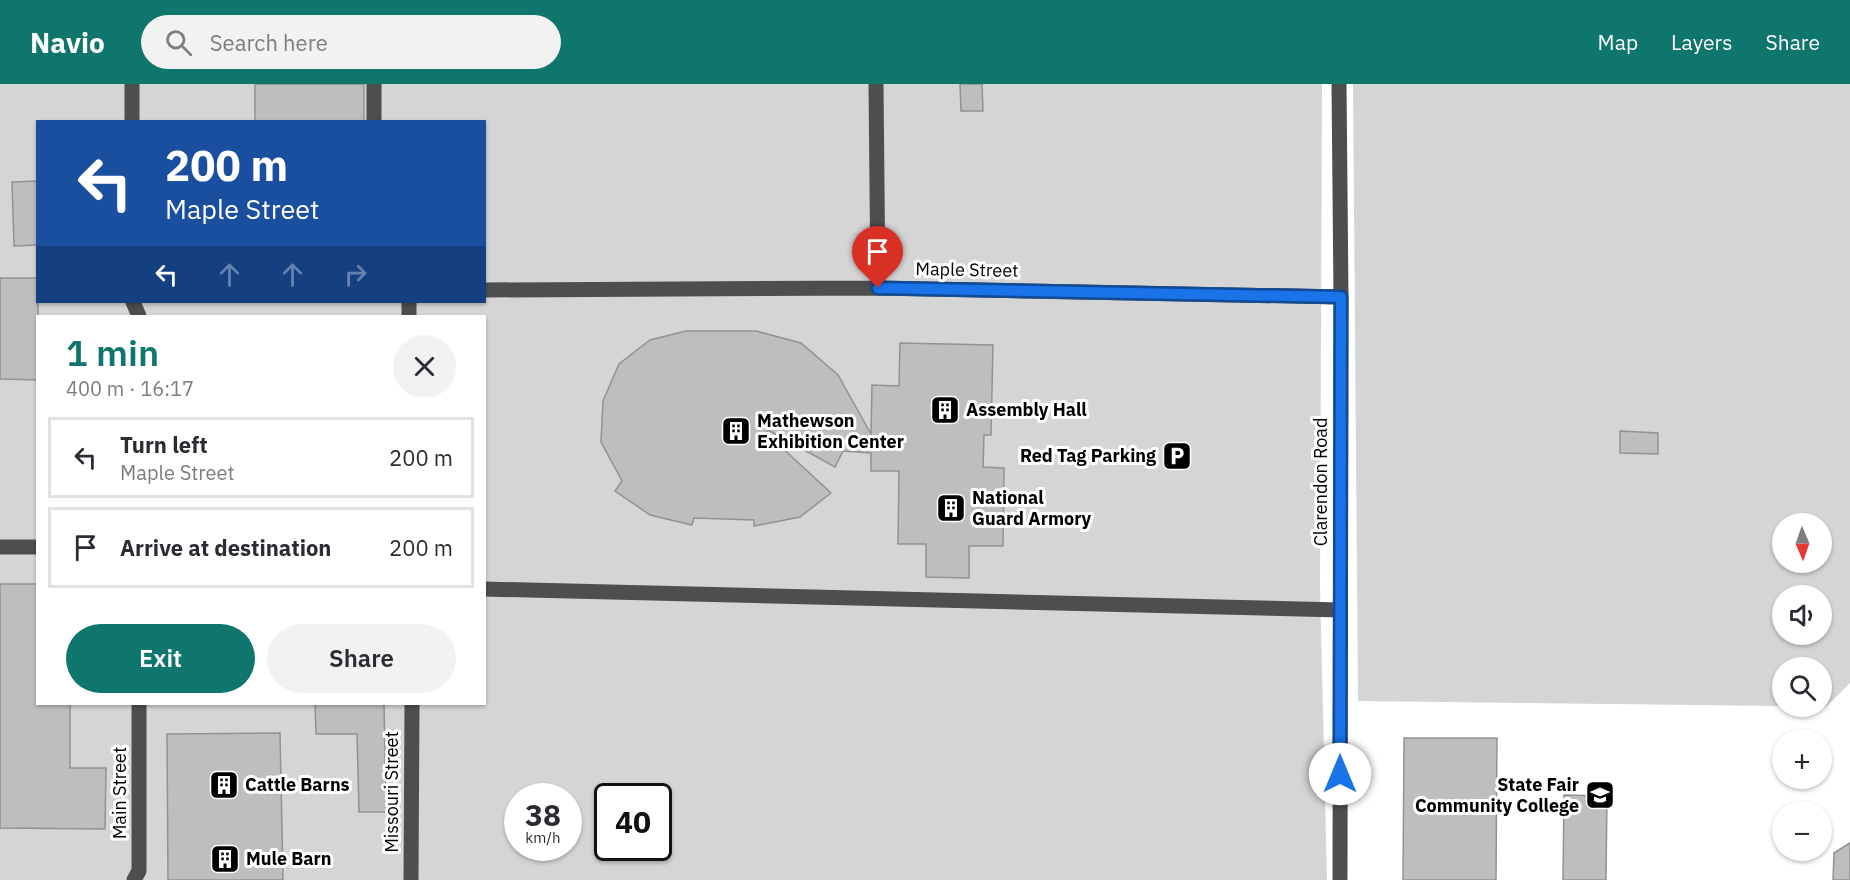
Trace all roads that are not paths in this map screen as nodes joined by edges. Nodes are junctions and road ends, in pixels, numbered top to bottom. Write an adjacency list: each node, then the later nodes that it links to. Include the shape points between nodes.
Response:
1 (132, 84): 5 (street)
2 (374, 84): 6 (street)
3 (876, 84): 7 (street)
4 (1339, 84): 9 (street, Clarendon Road)
5 (132, 120)
6 (374, 120)
7 (878, 288): 8 (street, Maple Street); 9 (street, Maple Street)
8 (486, 290)
9 (1341, 297): 13 (street, Clarendon Road)
10 (0, 547): 11 (street)
11 (36, 547)
12 (486, 589): 13 (street)
13 (1340, 610): 18 (street, Clarendon Road)
14 (139, 705): 16 (street, Main Street, via 139,871)
15 (412, 705): 17 (street, Missouri Street)
16 (134, 880)
17 (411, 880)
18 (1340, 880)

